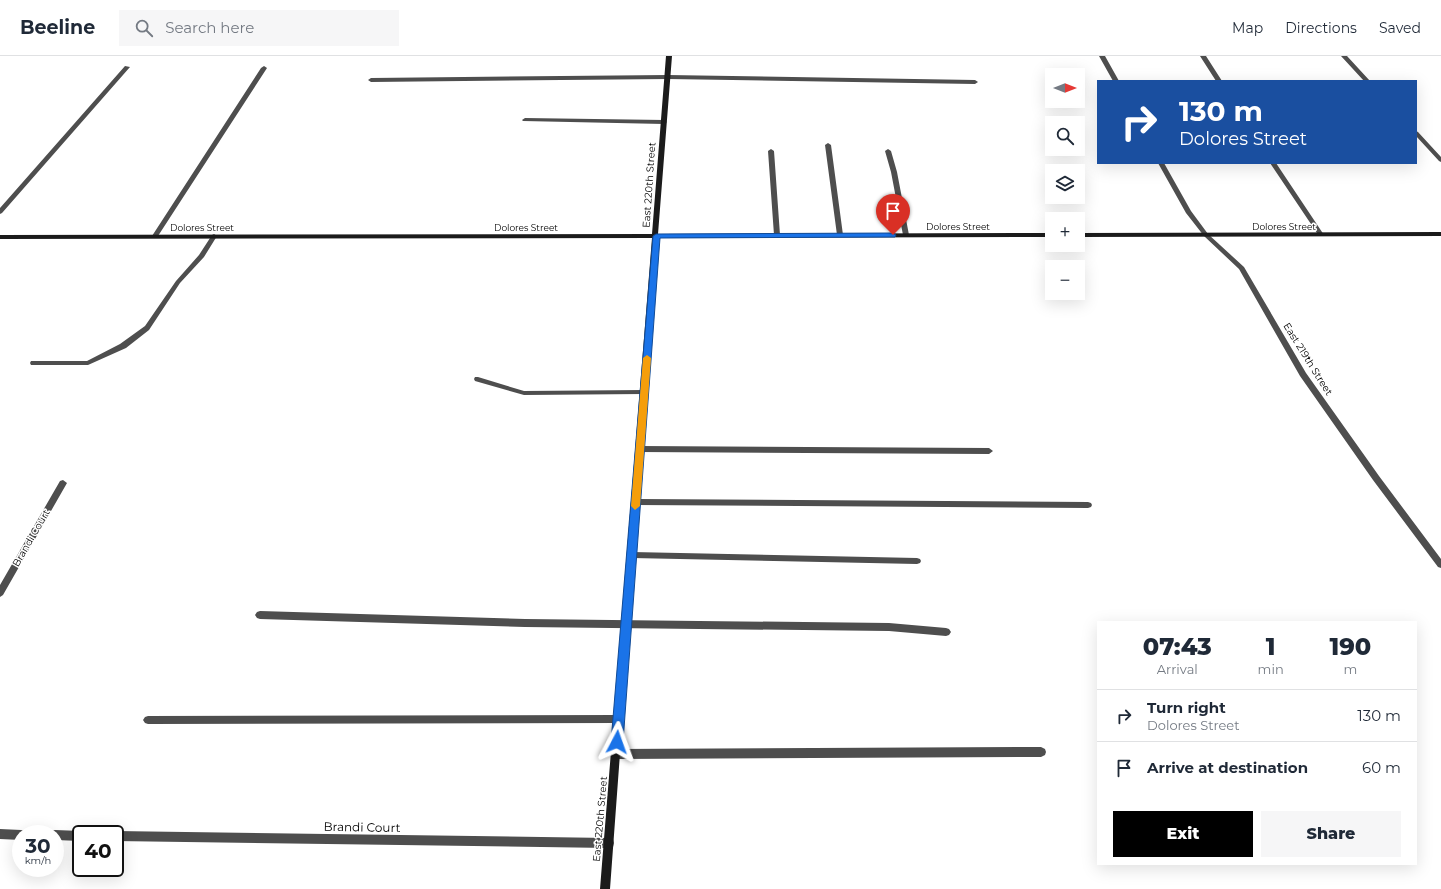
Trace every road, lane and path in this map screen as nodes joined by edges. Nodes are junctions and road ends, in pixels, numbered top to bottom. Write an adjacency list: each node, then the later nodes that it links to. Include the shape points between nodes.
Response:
1 (669, 56): 7 (street, East 220th Street)
2 (1102, 56): 9 (street)
3 (1203, 56): 10 (street)
4 (1344, 56): 11 (street)
5 (126, 67): 22 (street)
6 (264, 68): 32 (street)
7 (668, 78): 8 (street); 12 (street); 14 (street, East 220th Street)
8 (371, 80)
9 (1115, 80)
10 (1218, 80)
11 (1366, 80)
12 (975, 82)
13 (525, 120): 14 (street)
14 (664, 122): 34 (street, East 220th Street)
15 (1417, 134): 19 (street)
16 (828, 145): 25 (street)
17 (771, 151): 24 (street)
18 (888, 151): 26 (street)
19 (1441, 160)
20 (1162, 164): 29 (street, East 219th Street, via 1188,212)
21 (1274, 164): 30 (street)
22 (0, 212)
23 (1441, 234): 30 (street, Dolores Street)
24 (777, 235): 25 (street, Dolores Street); 34 (street, Dolores Street)
25 (840, 235): 26 (street, Dolores Street)
26 (906, 235): 27 (street, Dolores Street)
27 (1045, 235)
28 (1085, 235): 29 (street, Dolores Street)
29 (1206, 235): 30 (street, Dolores Street); 45 (street, East 219th Street, via 1242,268 1303,374)
30 (1321, 235)
31 (0, 236): 32 (street, Dolores Street)
32 (155, 236): 33 (street, Dolores Street)
33 (214, 236): 34 (street, Dolores Street); 35 (street, via 202,256 178,282 147,328 123,346 88,362)
34 (656, 236): 37 (street, East 220th Street)
35 (34, 363)
36 (478, 379): 37 (street, via 524,393)
37 (644, 392): 38 (street, East 220th Street)
38 (640, 449): 39 (street); 41 (street, East 220th Street)
39 (989, 451)
40 (63, 483): 46 (street, Brandi Court)
41 (636, 502): 42 (street); 43 (street, East 220th Street)
42 (1088, 505)
43 (632, 555): 44 (street); 48 (street, East 220th Street)
44 (917, 561)
45 (1441, 565)
46 (0, 593)
47 (260, 615): 48 (street, via 525,623)
48 (626, 623): 49 (street, via 889,627); 50 (street, East 220th Street)
49 (946, 632)
50 (619, 719): 51 (street); 53 (street, East 220th Street)
51 (148, 720)
52 (1041, 752): 53 (street)
53 (616, 754): 57 (street, East 220th Street)
54 (0, 834): 55 (street)
55 (12, 835)
56 (124, 836): 57 (street, Brandi Court)
57 (608, 843): 58 (street, East 220th Street)
58 (605, 889)

